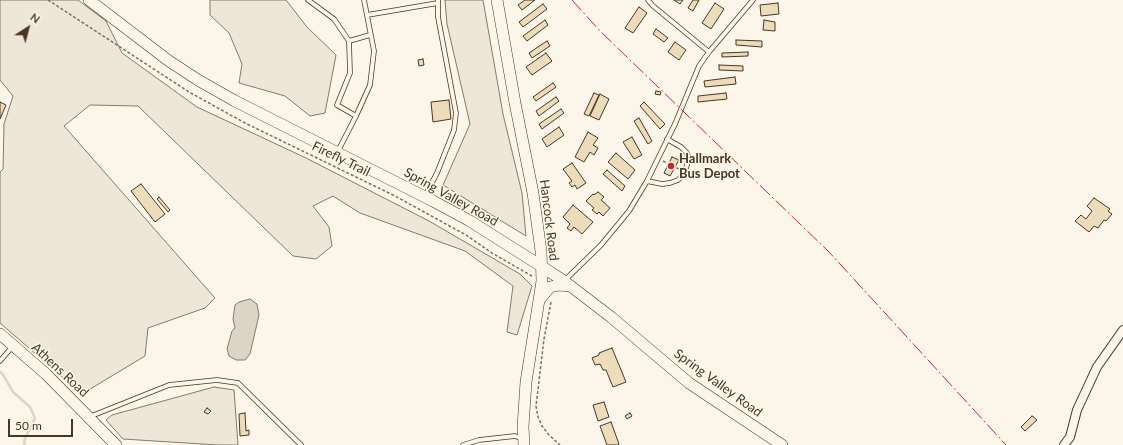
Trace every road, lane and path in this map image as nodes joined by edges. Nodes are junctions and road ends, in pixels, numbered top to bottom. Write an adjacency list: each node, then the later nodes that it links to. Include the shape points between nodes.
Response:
1 (48, 0): 21 (path, Firefly Trail, via 196,96 245,123 395,196)
2 (89, 0): 15 (street, Spring Valley Road, via 198,80)
3 (308, 0): 11 (lane, via 334,19)
4 (364, 0): 9 (lane)
5 (497, 0): 20 (street, Hancock Road, via 533,193)
6 (648, 0): 12 (lane)
7 (753, 0): 12 (lane)
8 (438, 1): 9 (lane); 19 (lane, via 438,17 456,113 454,130)
9 (367, 15): 10 (lane)
10 (370, 35): 11 (lane); 13 (lane, via 374,52 370,84)
11 (349, 41): 13 (lane, via 350,73 337,105)
12 (709, 52): 14 (lane, via 699,66)
13 (356, 116): 15 (lane)
14 (667, 139): 18 (lane); 18 (lane, via 688,152 689,159 683,175 670,183)
15 (337, 152): 19 (street, Spring Valley Road)
16 (661, 160): 17 (path)
17 (680, 170)
18 (647, 181): 22 (lane, via 628,212)
19 (425, 197): 20 (street, Spring Valley Road, via 470,221)
20 (541, 266): 22 (street, Spring Valley Road); 23 (street, Hancock Road)
21 (538, 278)
22 (567, 283): 23 (street, via 550,287); 35 (street, Spring Valley Road, via 689,382)
23 (539, 300): 30 (street, Hancock Road, via 526,382)
24 (551, 301): 34 (path, via 536,406 542,426)
25 (1123, 330): 36 (street, via 1097,367 1077,410 1070,437)
26 (0, 334): 27 (street, Athens Road)
27 (13, 346): 28 (lane); 29 (street, Athens Road, via 46,374)
28 (0, 360)
29 (88, 417): 31 (street, Athens Road); 32 (lane, via 169,385 217,380 238,383)
30 (524, 442): 33 (lane, via 515,436 479,440)
31 (116, 445)
32 (301, 445)
33 (463, 445)
34 (560, 445)
35 (782, 445)
36 (1064, 445)

